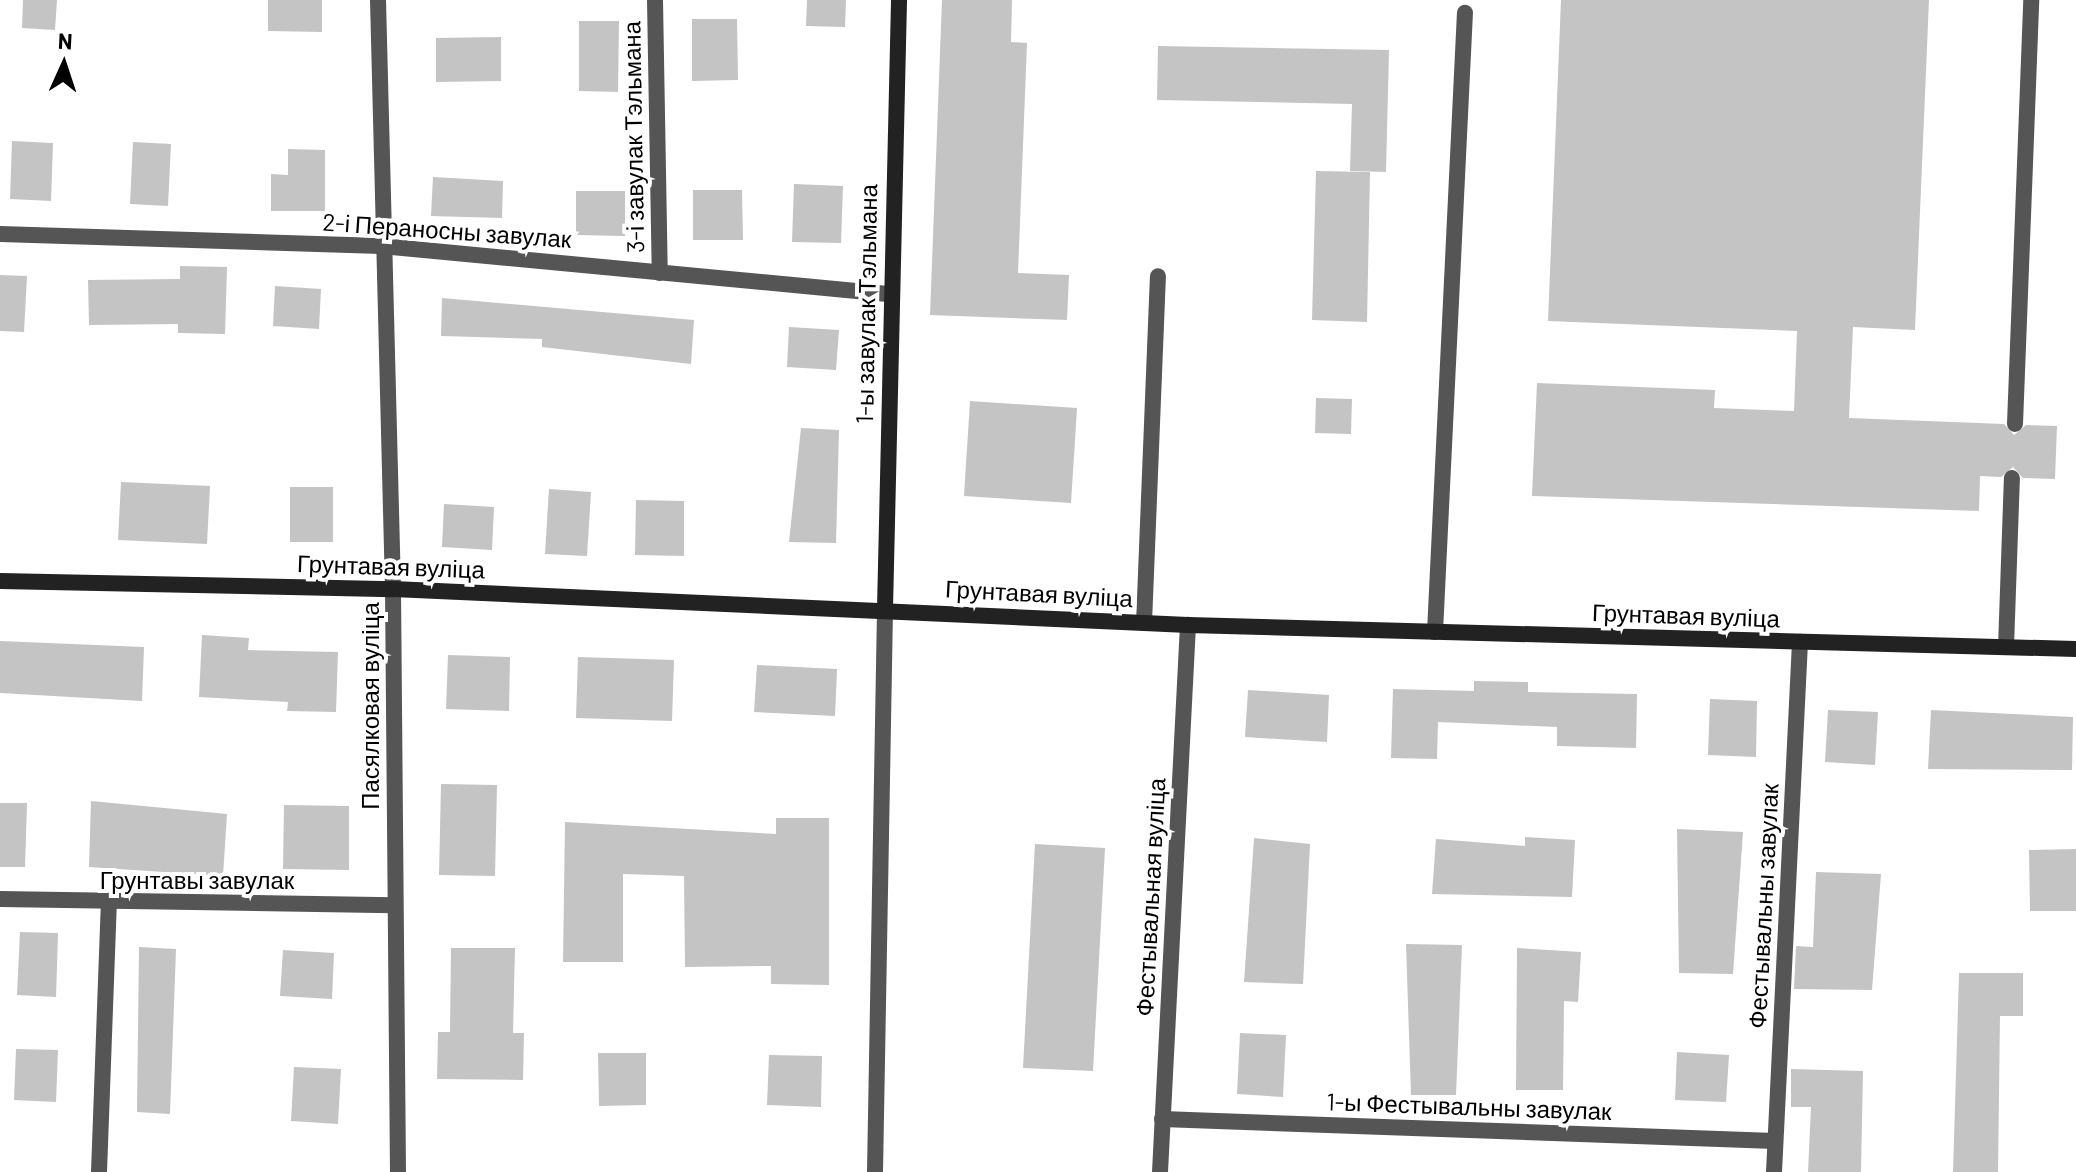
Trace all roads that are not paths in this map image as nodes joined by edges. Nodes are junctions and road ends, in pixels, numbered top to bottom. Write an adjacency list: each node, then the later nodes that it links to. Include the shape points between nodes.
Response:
1 (378, 0): 7 (street, Пасялковая вуліца)
2 (655, 0): 8 (street, 3-і завулак Тэльмана)
3 (899, 0): 10 (main road, 1-ы завулак Тэльмана)
4 (2031, 0): 11 (street)
5 (1465, 13): 18 (street)
6 (0, 234): 7 (street, 2-і Пераносны завулак)
7 (381, 246): 8 (street, 2-і Пераносны завулак); 14 (street, Пасялковая вуліца)
8 (660, 273): 10 (street, 2-і Пераносны завулак)
9 (1158, 276): 16 (street)
10 (888, 294): 15 (main road, 1-ы завулак Тэльмана)
11 (2015, 424)
12 (2012, 478): 20 (street)
13 (0, 581): 14 (main road, Грунтавая вуліца)
14 (393, 589): 15 (main road, Грунтавая вуліца); 24 (street, Пасялковая вуліца)
15 (885, 609): 16 (main road, Грунтавая вуліца); 29 (street)
16 (1144, 623): 17 (main road, Грунтавая вуліца)
17 (1188, 625): 18 (main road, Грунтавая вуліца); 25 (street, Фестывальная вуліца)
18 (1435, 632): 19 (main road, Грунтавая вуліца)
19 (1800, 642): 20 (main road, Грунтавая вуліца); 26 (street, Фестывальны завулак)
20 (2006, 647): 21 (main road, Грунтавая вуліца)
21 (2076, 649)
22 (0, 899): 23 (street, Грунтавы завулак)
23 (109, 904): 24 (street, Грунтавы завулак); 27 (street)
24 (394, 905): 28 (street, Пасялковая вуліца)
25 (1162, 1119): 26 (street, 1-ы Фестывальны завулак); 30 (street, Фестывальная вуліца)
26 (1775, 1141): 31 (street, Фестывальны завулак)
27 (99, 1172)
28 (398, 1172)
29 (875, 1172)
30 (1160, 1172)
31 (1774, 1172)

